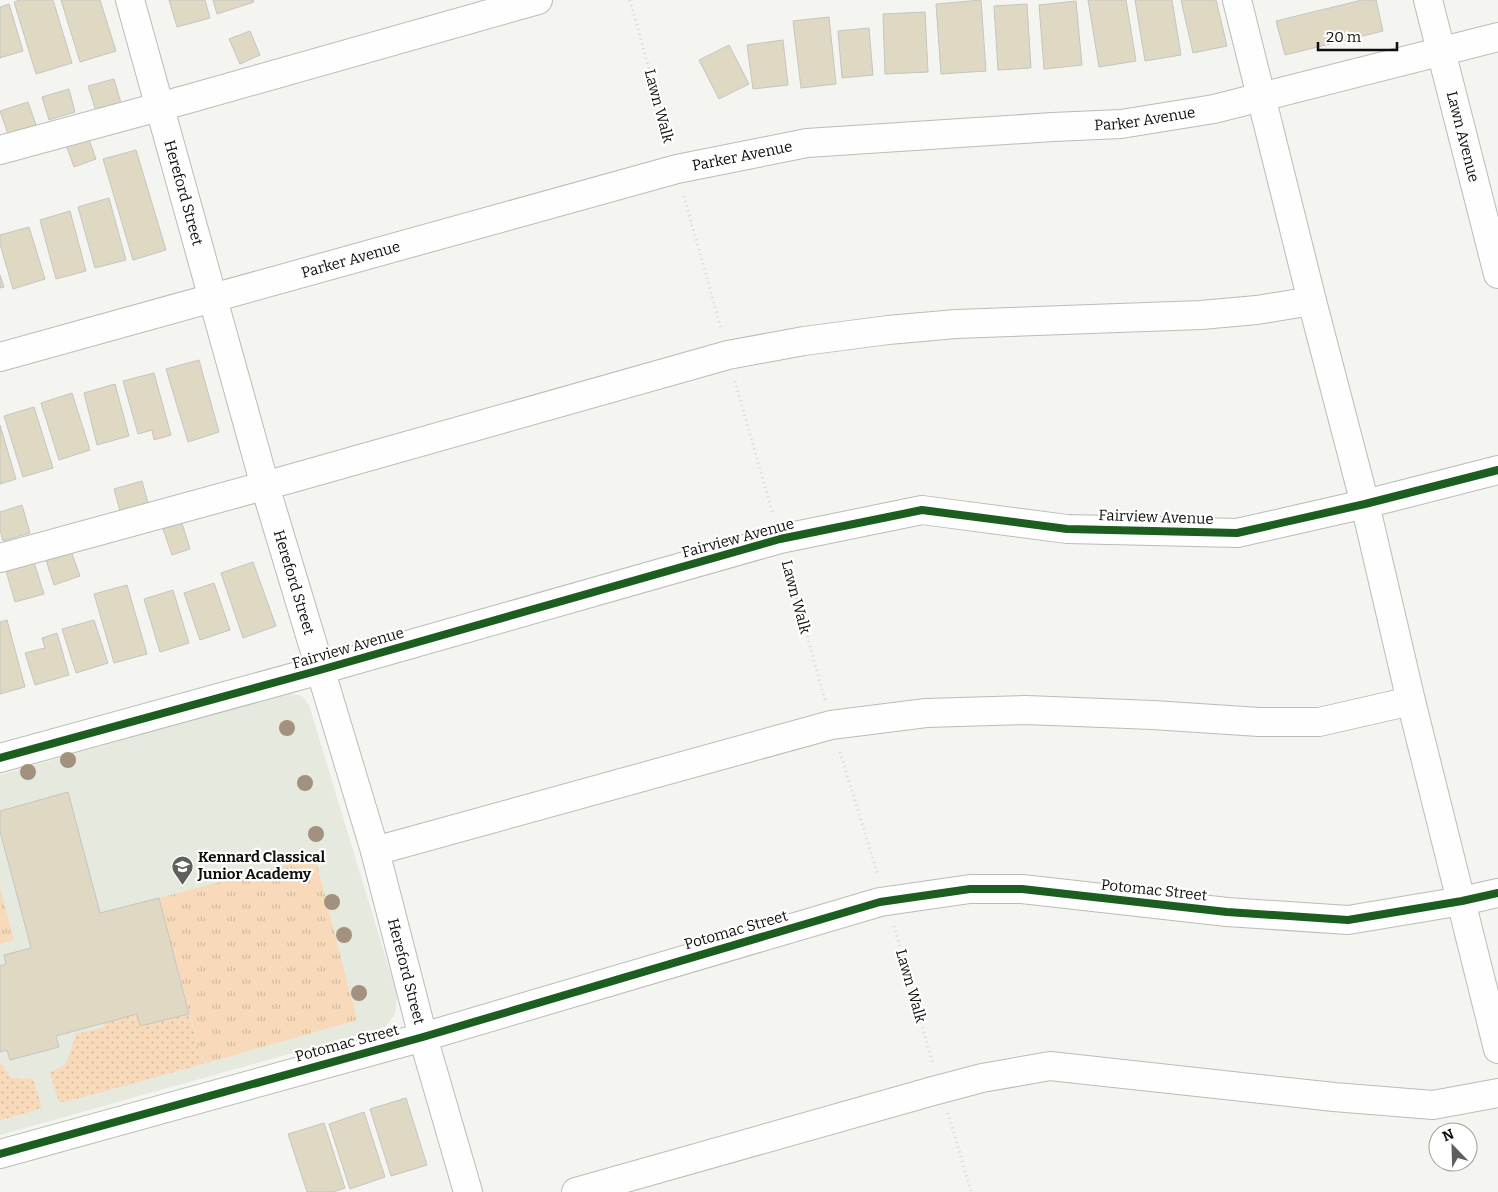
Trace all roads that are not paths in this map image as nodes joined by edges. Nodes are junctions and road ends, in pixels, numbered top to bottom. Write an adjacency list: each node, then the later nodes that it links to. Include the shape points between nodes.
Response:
1 (130, 0): 8 (street, Hereford Street)
2 (538, 0): 8 (street)
3 (1237, 0): 7 (street)
4 (1428, 0): 6 (street, Lawn Avenue)
5 (1498, 37): 6 (street, Parker Avenue)
6 (1440, 52): 7 (street, Parker Avenue); 10 (street, Lawn Avenue)
7 (1261, 96): 11 (street, Parker Avenue, via 1214,109 1122,124 807,143 677,169); 12 (street)
8 (158, 107): 9 (street); 11 (street, Hereford Street)
9 (0, 150)
10 (1498, 274)
11 (213, 298): 13 (street, Parker Avenue); 15 (street, Hereford Street)
12 (1312, 301): 15 (street, via 1201,315 956,324 804,341 728,355); 16 (street)
13 (0, 356)
14 (1498, 470): 16 (street, Fairview Avenue)
15 (265, 486): 17 (street); 18 (street, Hereford Street)
16 (1364, 504): 18 (street, Fairview Avenue, via 1237,533 1067,529 922,510 780,539); 19 (street)
17 (0, 558)
18 (320, 670): 20 (street, Fairview Avenue); 21 (street, Hereford Street)
19 (1411, 701): 21 (street, via 1319,722 1026,710 926,713 832,725); 23 (street)
20 (0, 758)
21 (375, 851): 24 (street, Hereford Street)
22 (1498, 893): 23 (street, Potomac Street)
23 (1462, 902): 24 (street, Potomac Street, via 1348,920 1227,912 1022,888 970,890 887,901); 25 (street)
24 (423, 1037): 27 (street, Potomac Street); 28 (street, Hereford Street)
25 (1498, 1049)
26 (1498, 1093): 29 (street, via 1433,1105 1050,1066 940,1089)
27 (0, 1154)
28 (468, 1192)
29 (576, 1192)

